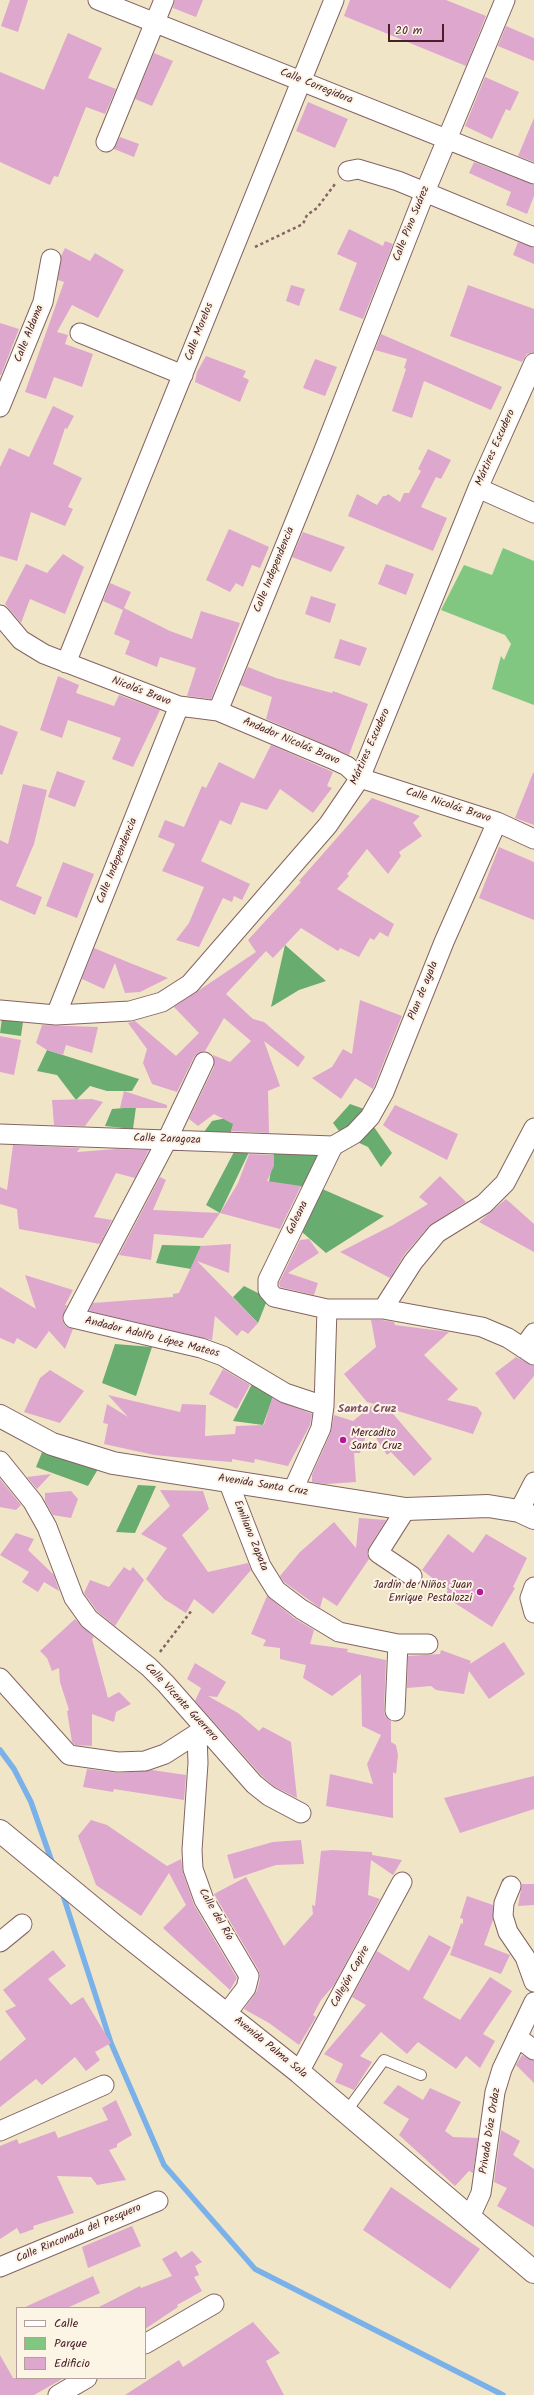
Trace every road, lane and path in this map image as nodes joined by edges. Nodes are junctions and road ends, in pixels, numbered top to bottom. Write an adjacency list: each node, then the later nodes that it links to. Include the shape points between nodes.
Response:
1 (98, 0): 5 (street, Calle Corregidora)
2 (164, 0): 5 (street)
3 (334, 0): 6 (street, Calle Morelos)
4 (505, 0): 7 (street, Calle Pino Suárez)
5 (155, 23): 6 (street, Calle Corregidora); 8 (street)
6 (301, 80): 7 (street, Calle Corregidora); 14 (street, Calle Morelos)
7 (447, 141): 10 (street, Calle Corregidora); 11 (street, Calle Pino Suárez)
8 (106, 142)
9 (348, 171): 11 (street, via 358,169 371,172); 14 (path, via 339,178 317,208 307,215 304,224)
10 (534, 174)
11 (425, 192): 12 (street); 19 (street, Calle Pino Suárez)
12 (534, 237)
13 (51, 259): 18 (street, Calle Aldama, via 43,302)
14 (228, 260): 17 (street, Calle Morelos)
15 (80, 333): 17 (street)
16 (534, 363): 20 (street, Mártires Escudero)
17 (183, 375): 23 (street, Calle Morelos)
18 (0, 407)
19 (324, 450): 25 (street, Calle Independencia)
20 (478, 488): 21 (street); 26 (street, Mártires Escudero)
21 (534, 513)
22 (0, 616): 23 (street, Nicolás Bravo, via 21,640)
23 (66, 663): 24 (street, Nicolás Bravo)
24 (179, 706): 25 (street, Nicolás Bravo); 30 (street, Calle Independencia)
25 (218, 711): 26 (street, Andador Nicolás Bravo, via 347,766)
26 (360, 778): 27 (street, Calle Nicolás Bravo); 30 (street, Mártires Escudero, via 328,825 190,984 162,1002 130,1011)
27 (497, 822): 28 (street, Calle Nicolás Bravo); 35 (street, Plan de ayala, via 444,942 384,1092 370,1117 354,1134)
28 (534, 839)
29 (0, 1010): 30 (street, Mártires Escudero)
30 (56, 1015)
31 (204, 1062): 34 (street)
32 (534, 1128): 36 (street, via 505,1183 484,1204 437,1233 413,1262)
33 (0, 1134): 34 (street, Calle Zaragoza)
34 (167, 1140): 35 (street, Calle Zaragoza); 39 (street, Andador Adolfo López Mateos, via 73,1318 201,1348 223,1356 285,1393)
35 (333, 1146): 37 (street, Galeana, via 268,1280 268,1290 274,1297)
36 (383, 1309): 37 (street); 38 (street, via 482,1327)
37 (327, 1310): 39 (street)
38 (530, 1345)
39 (324, 1406): 44 (street, via 321,1428)
40 (0, 1416): 42 (street, Avenida Santa Cruz, via 52,1444 113,1463)
41 (0, 1461): 53 (street, Calle Vicente Guerrero, via 37,1508 47,1526 74,1598 89,1619)
42 (228, 1481): 44 (street, Avenida Santa Cruz); 51 (street, Emiliano Zapata, via 261,1566 276,1590 339,1632)
43 (534, 1482): 46 (street)
44 (293, 1490): 45 (street, Avenida Santa Cruz)
45 (406, 1509): 46 (street, Avenida Santa Cruz, via 488,1506); 47 (street, via 378,1553)
46 (527, 1514)
47 (412, 1576)
48 (534, 1587): 50 (street, via 530,1598)
49 (192, 1610): 53 (path)
50 (534, 1612)
51 (398, 1644): 52 (street, Emiliano Zapata); 55 (street)
52 (428, 1644)
53 (149, 1667): 56 (street, Calle Vicente Guerrero)
54 (0, 1678): 56 (street, via 69,1755 118,1762 145,1761 165,1754)
55 (395, 1711)
56 (201, 1731): 57 (street, Calle Vicente Guerrero, via 254,1784 269,1796); 65 (street, Calle del Río, via 192,1850 194,1869 204,1900 250,1976 246,1988)
57 (301, 1813)
58 (0, 1831): 65 (street, Avenida Palma Sola, via 115,1926)
59 (402, 1882): 68 (street, Callejón Capire)
60 (511, 1886): 63 (street, via 504,1903 503,1916 508,1932 525,1957)
61 (22, 1924): 62 (street)
62 (0, 1942)
63 (534, 1982)
64 (534, 2002): 66 (street, Privada Díaz Ordaz)
65 (227, 2013): 68 (street, Avenida Palma Sola)
66 (517, 2037): 67 (street); 74 (street, Privada Díaz Ordaz, via 502,2069 495,2092 481,2193)
67 (534, 2050)
68 (299, 2072): 71 (street, Avenida Palma Sola)
69 (421, 2075): 71 (lane, via 384,2060)
70 (104, 2085): 72 (street)
71 (346, 2112): 74 (street, Avenida Palma Sola)
72 (0, 2131)
73 (158, 2201): 75 (street, Calle Rinconada del Pesquero)
74 (470, 2217): 76 (street, Avenida Palma Sola)
75 (0, 2267)
76 (534, 2272)
77 (214, 2304): 78 (street)
78 (146, 2343)
79 (85, 2379): 80 (street)
80 (58, 2395)

